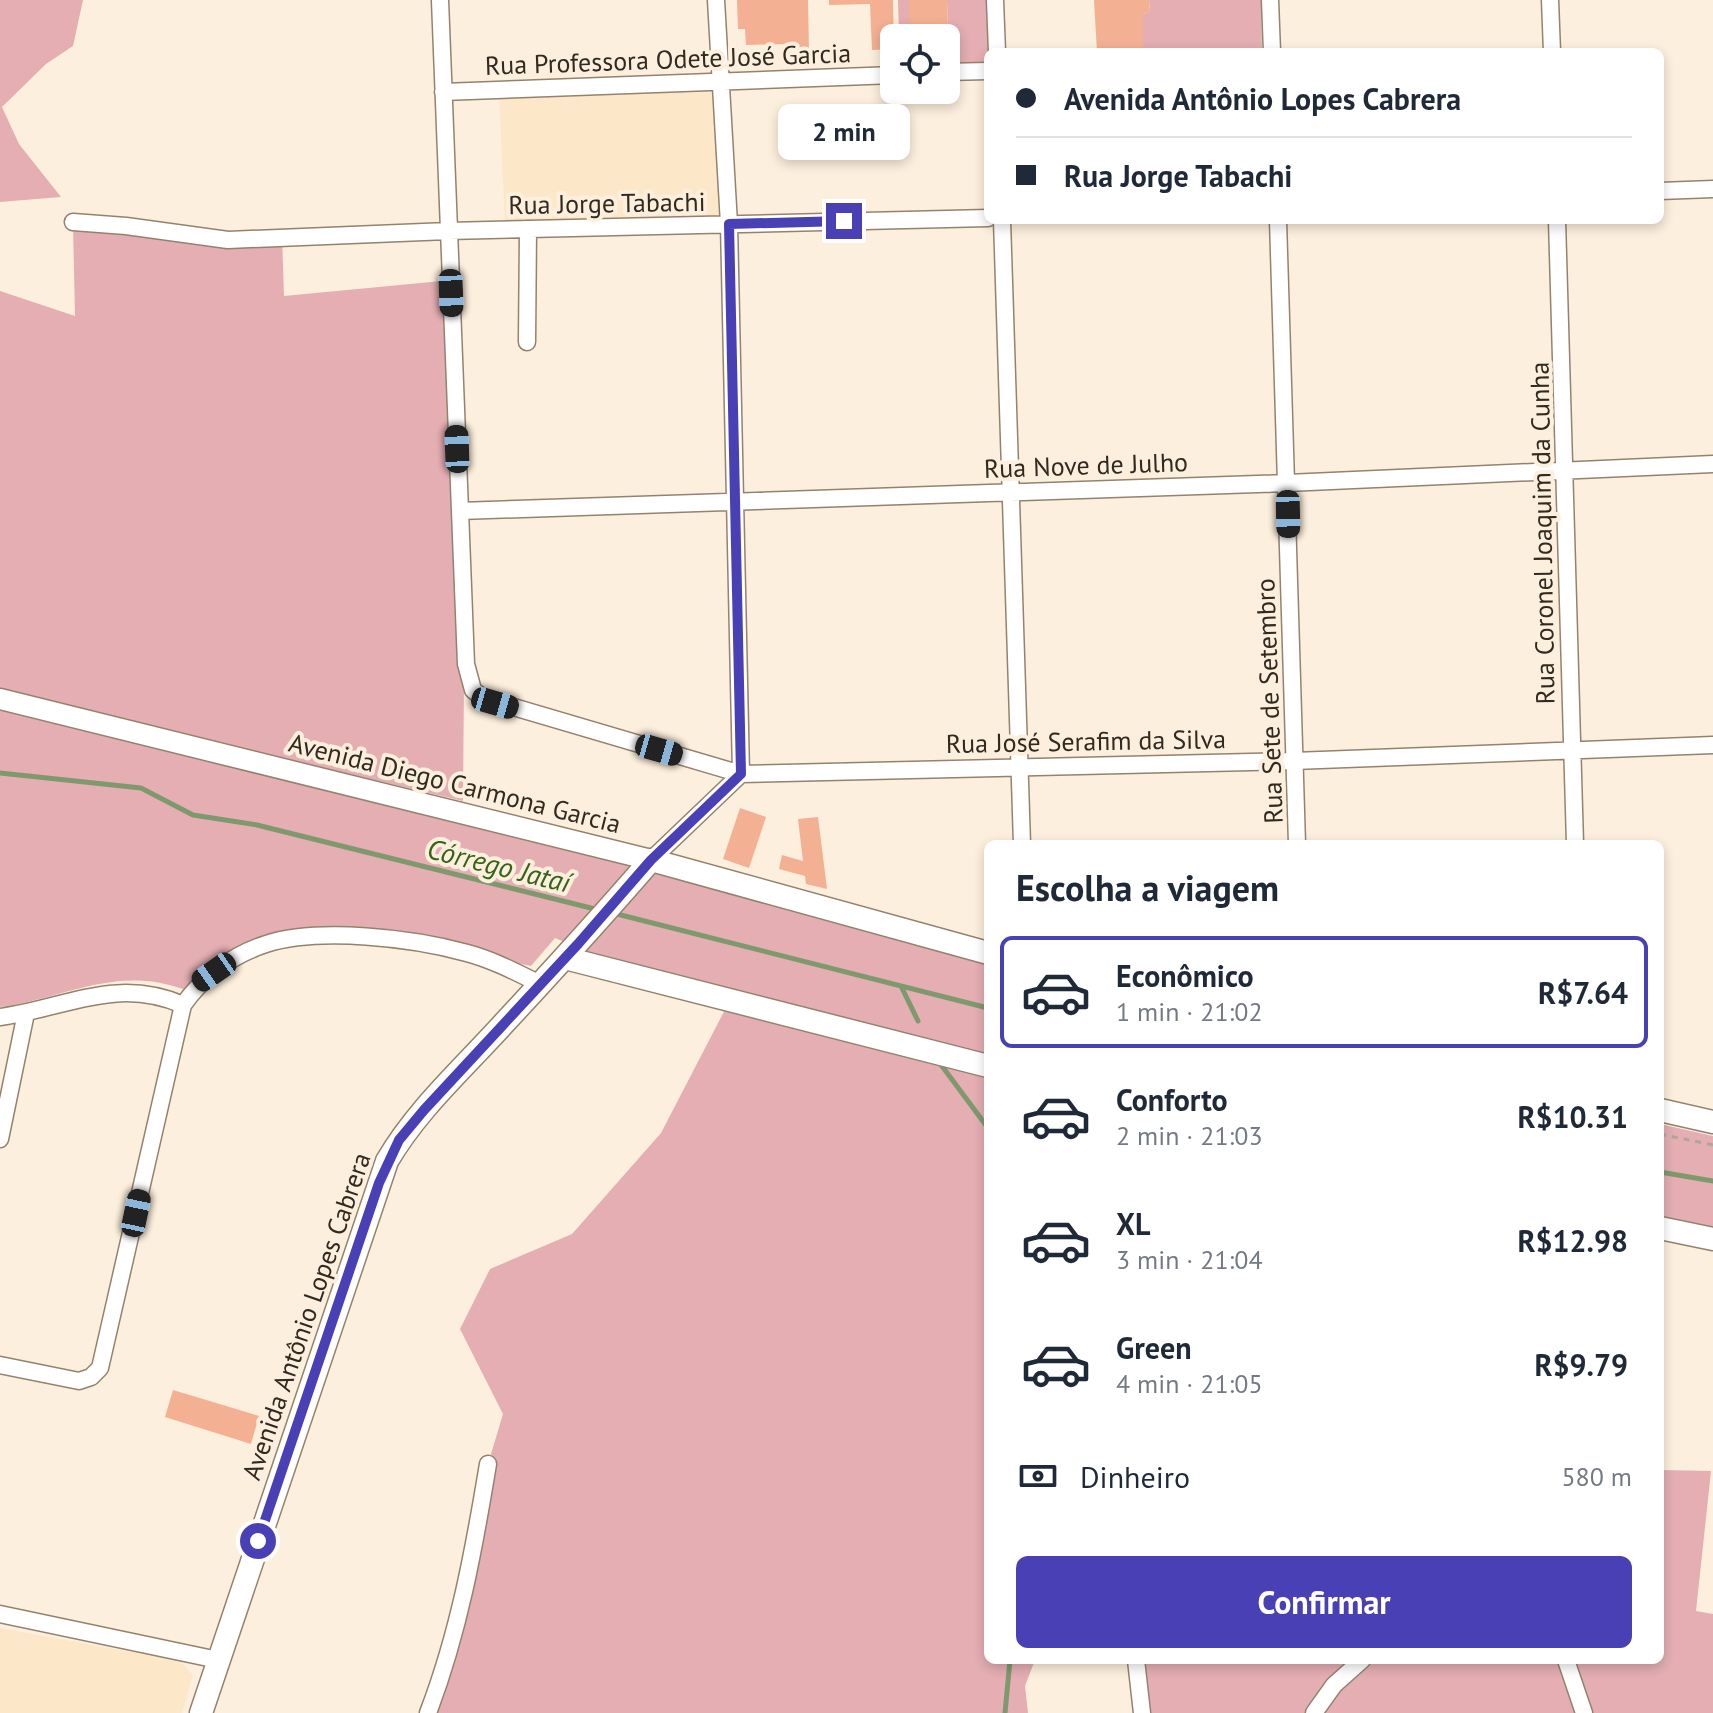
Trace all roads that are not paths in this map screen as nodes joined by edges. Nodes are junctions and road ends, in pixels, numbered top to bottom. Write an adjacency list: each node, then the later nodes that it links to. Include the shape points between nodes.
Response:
1 (440, 0): 13 (street)
2 (716, 0): 12 (street)
3 (995, 0): 6 (street)
4 (1270, 0): 7 (street)
5 (1550, 0): 8 (street)
6 (997, 48)
7 (1272, 48)
8 (1552, 48)
9 (984, 71): 10 (street)
10 (960, 72)
11 (880, 76): 12 (street, Rua Professora Odete José Garcia)
12 (721, 82): 13 (street, Rua Professora Odete José Garcia); 18 (street)
13 (443, 92): 23 (street)
14 (1713, 189): 15 (street)
15 (1664, 191)
16 (984, 218): 18 (street, Rua Jorge Tabachi)
17 (73, 222): 23 (street, Rua Jorge Tabachi, via 228,240)
18 (729, 224): 22 (street, Rua Jorge Tabachi); 29 (street)
19 (1002, 224): 28 (street)
20 (1278, 224): 27 (street, Rua Sete de Setembro)
21 (1557, 224): 26 (street, Rua Coronel Joaquim da Cunha)
22 (528, 229): 23 (street, Rua Jorge Tabachi); 24 (street)
23 (448, 231): 30 (street)
24 (527, 342)
25 (1713, 464): 26 (street, Rua Nove de Julho)
26 (1566, 470): 27 (street, Rua Nove de Julho); 33 (street, Rua Coronel Joaquim da Cunha)
27 (1287, 483): 28 (street, Rua Nove de Julho); 34 (street, Rua Sete de Setembro)
28 (1009, 491): 29 (street, Rua Nove de Julho); 35 (street)
29 (736, 503): 30 (street, Rua Nove de Julho); 36 (street)
30 (460, 511): 36 (street, Rua José Serafim da Silva, via 466,664 473,690 495,703)
31 (0, 699): 40 (street, Avenida Diego Carmona Garcia)
32 (1713, 745): 33 (street, Rua José Serafim da Silva)
33 (1571, 749): 34 (street, Rua José Serafim da Silva); 39 (street, Rua Coronel Joaquim da Cunha)
34 (1294, 761): 35 (street, Rua José Serafim da Silva); 38 (street, Rua Sete de Setembro)
35 (1020, 767): 36 (street, Rua José Serafim da Silva); 37 (street)
36 (741, 774): 40 (street, Avenida Antônio Lopes Cabrera)
37 (1022, 840)
38 (1297, 840)
39 (1575, 840)
40 (646, 866): 41 (main road, Avenida Antônio Lopes Cabrera); 42 (main road, Avenida Diego Carmona Garcia)
41 (571, 951): 43 (main road, Avenida Antônio Lopes Cabrera); 47 (main road)
42 (984, 952)
43 (540, 984): 44 (street, via 465,953 315,935 266,944 228,962 200,982); 56 (main road, Avenida Antônio Lopes Cabrera, via 424,1110 387,1161)
44 (183, 1005): 45 (street, via 146,993 108,992); 53 (street, via 102,1362 91,1377 73,1380)
45 (26, 1013): 46 (street); 50 (street)
46 (0, 1017)
47 (984, 1065)
48 (1664, 1111): 49 (main road)
49 (1713, 1122)
50 (0, 1139)
51 (1664, 1229): 52 (main road)
52 (1713, 1239)
53 (0, 1365)
54 (488, 1464): 61 (street, via 467,1581)
55 (0, 1614): 56 (street)
56 (218, 1660): 60 (main road, Avenida Antônio Lopes Cabrera)
57 (1136, 1664): 62 (street)
58 (1358, 1664): 63 (street)
59 (1567, 1664): 64 (street)
60 (201, 1713)
61 (428, 1713)
62 (1142, 1713)
63 (1314, 1713)
64 (1584, 1713)

